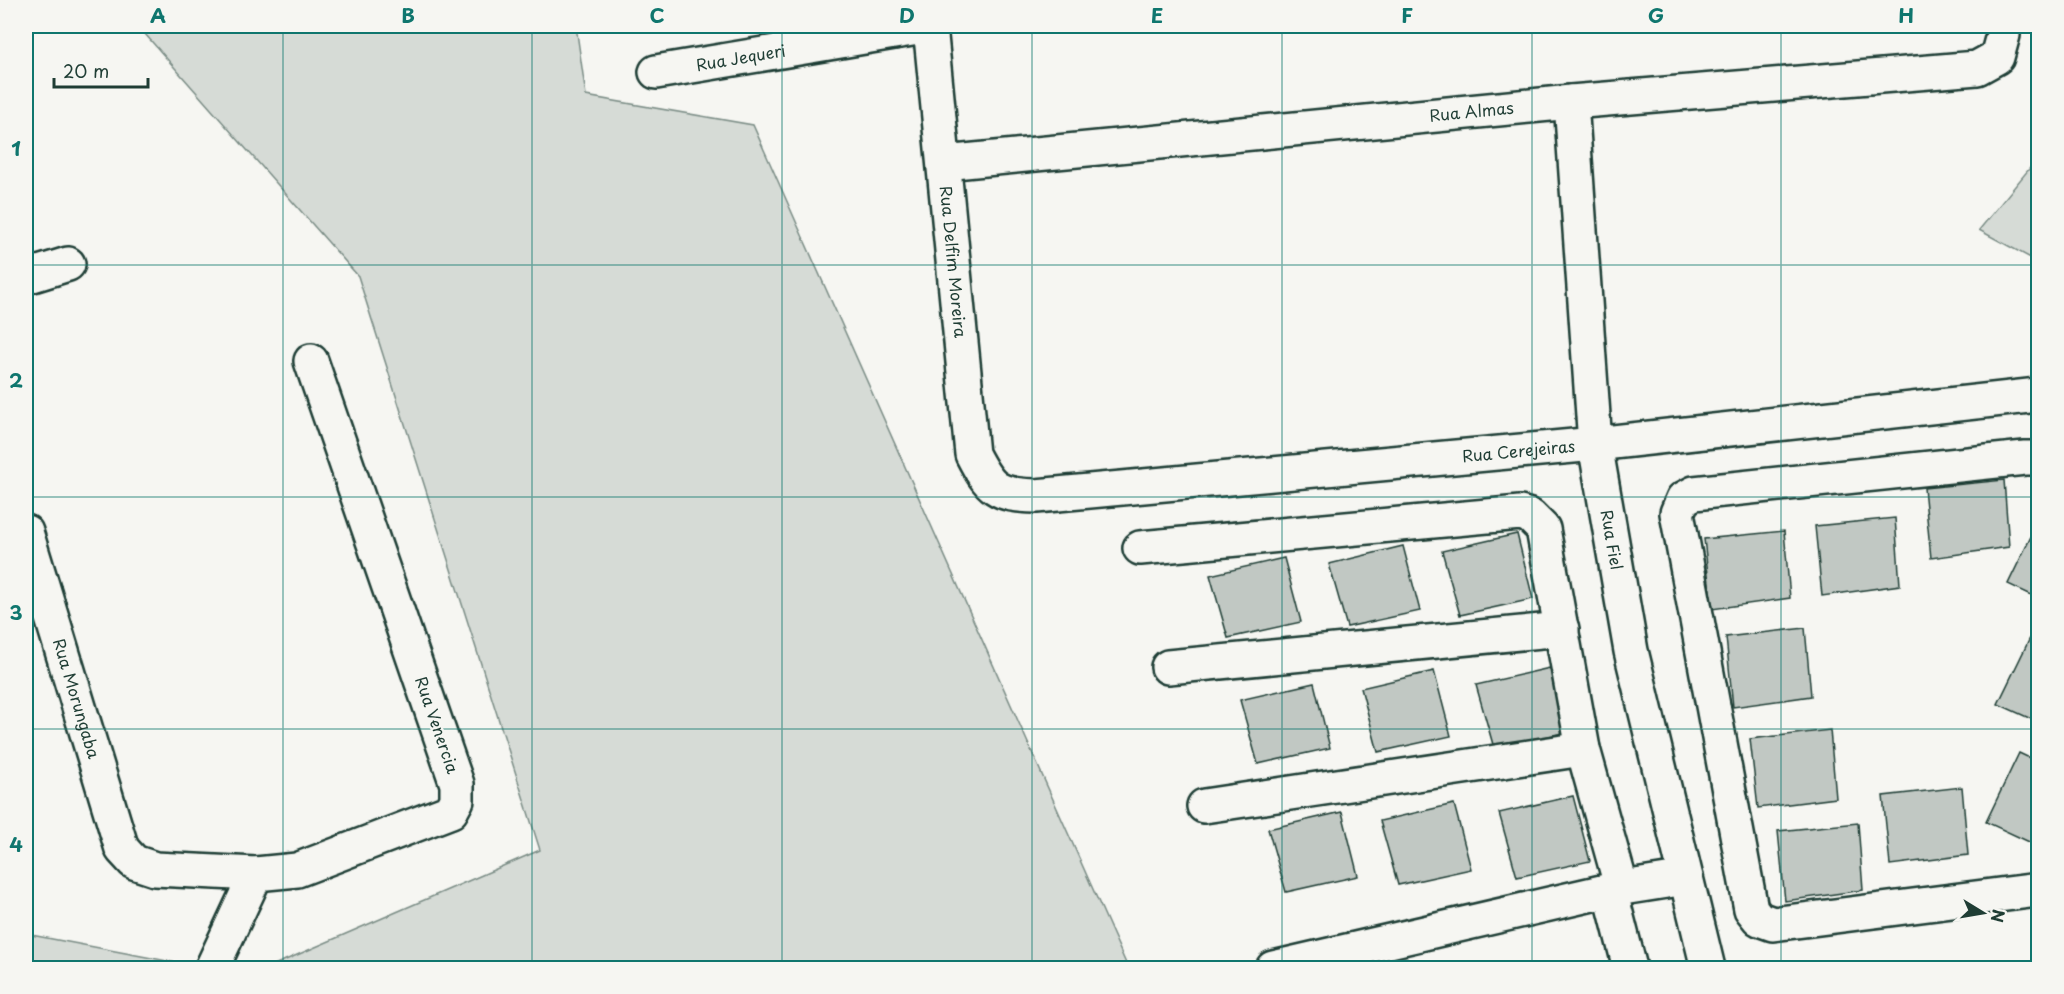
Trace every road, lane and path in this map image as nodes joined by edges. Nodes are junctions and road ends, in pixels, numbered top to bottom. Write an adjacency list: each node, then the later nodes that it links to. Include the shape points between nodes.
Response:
1 (930, 26): 3 (street, Rua Jequeri); 5 (street, Rua Delfim Moreira)
2 (2002, 26): 4 (street, Rua Almas, via 1996,57 1977,68)
3 (656, 72)
4 (1571, 102): 5 (street, Rua Almas); 10 (street, Rua Fiel)
5 (944, 163): 12 (street, Rua Delfim Moreira, via 972,454)
6 (68, 264): 7 (street)
7 (26, 277)
8 (311, 361): 20 (street, Rua Venercia, via 458,784 458,800 451,811 439,817 297,870)
9 (2038, 395): 10 (street, Rua Cerejeiras)
10 (1595, 444): 12 (street, Rua Cerejeiras, via 1036,496); 21 (street, Rua Fiel, via 1631,651)
11 (2038, 458): 23 (street, via 1694,493 1683,499 1677,513 1750,909 1759,919 1773,924)
12 (998, 491)
13 (26, 532): 19 (street, Rua Morungaba, via 122,849)
14 (1140, 548): 15 (street, via 1520,513 1530,516 1543,529)
15 (1562, 629): 16 (street); 17 (street)
16 (1168, 667)
17 (1582, 749): 18 (street); 22 (street)
18 (1204, 806)
19 (134, 862): 20 (street, Rua Venercia, via 155,869)
20 (256, 874): 25 (street)
21 (1686, 878): 22 (street); 28 (street, Rua Fiel)
22 (1616, 889): 24 (street); 27 (street)
23 (2038, 890)
24 (1349, 960): 26 (street)
25 (212, 969)
26 (1273, 969)
27 (1630, 969)
28 (1708, 969)

